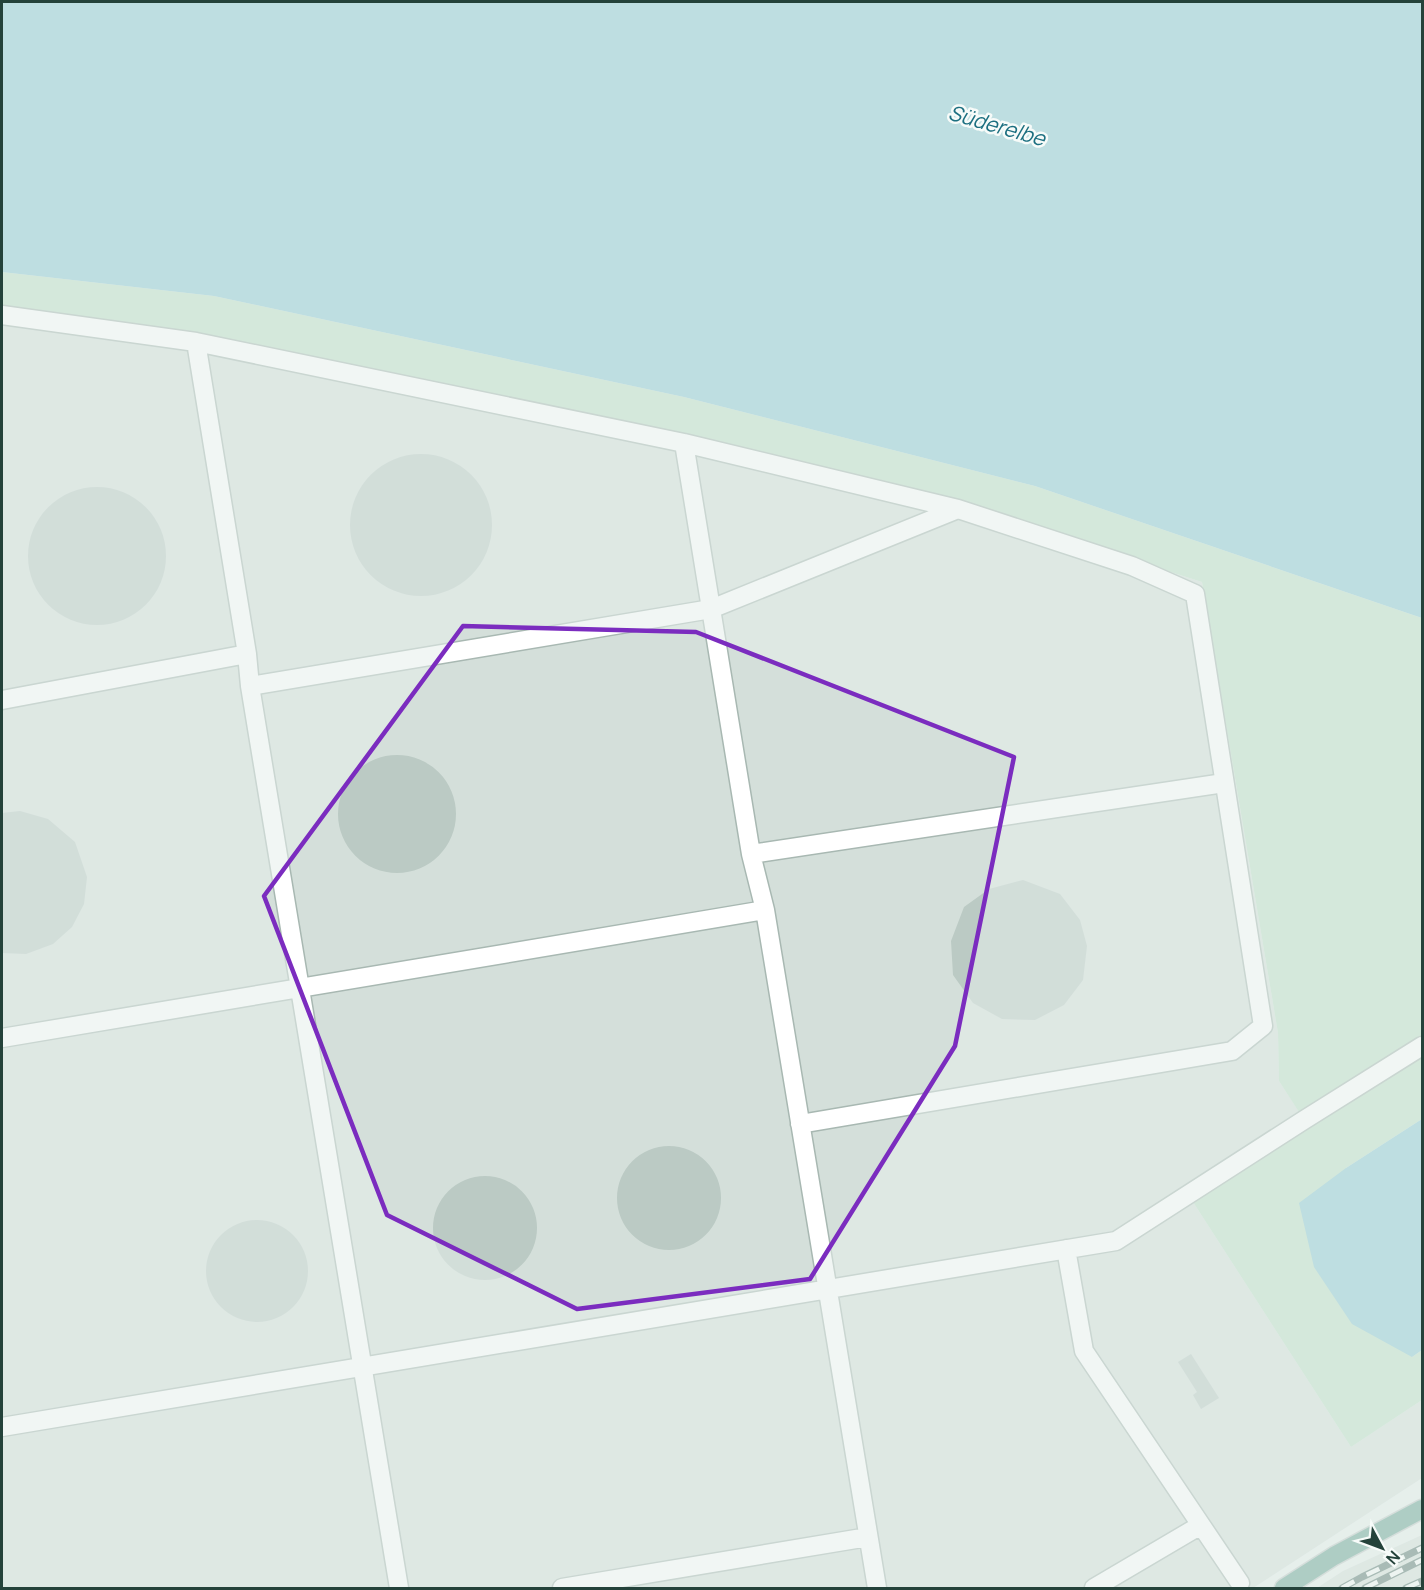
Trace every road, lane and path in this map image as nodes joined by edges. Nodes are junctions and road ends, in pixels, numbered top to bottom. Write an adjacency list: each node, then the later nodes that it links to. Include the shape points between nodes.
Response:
1 (2, 315): 2 (lane)
2 (196, 342): 3 (lane); 6 (lane)
3 (684, 443): 4 (lane); 5 (lane)
4 (958, 509): 5 (lane); 9 (lane, via 1131,566 1195,594)
5 (711, 609): 7 (lane); 10 (lane)
6 (247, 654): 7 (lane); 8 (lane)
7 (250, 686): 12 (lane)
8 (2, 700)
9 (1224, 783): 10 (lane); 15 (lane, via 1263,1026 1232,1051)
10 (751, 854): 11 (lane)
11 (765, 910): 12 (lane); 15 (lane)
12 (300, 988): 13 (lane); 18 (lane)
13 (2, 1038)
14 (1422, 1046): 16 (lane, via 1116,1241)
15 (800, 1124): 17 (lane)
16 (1066, 1249): 17 (lane); 21 (lane, via 1084,1351)
17 (827, 1289): 18 (lane); 22 (lane)
18 (363, 1366): 19 (lane); 24 (lane)
19 (2, 1427)
20 (1422, 1509): 28 (main road)
21 (1201, 1525): 23 (lane); 27 (lane)
22 (868, 1537): 25 (lane); 26 (lane)
23 (1240, 1583)
24 (399, 1588)
25 (562, 1588)
26 (877, 1588)
27 (1094, 1588)
28 (1284, 1588)

